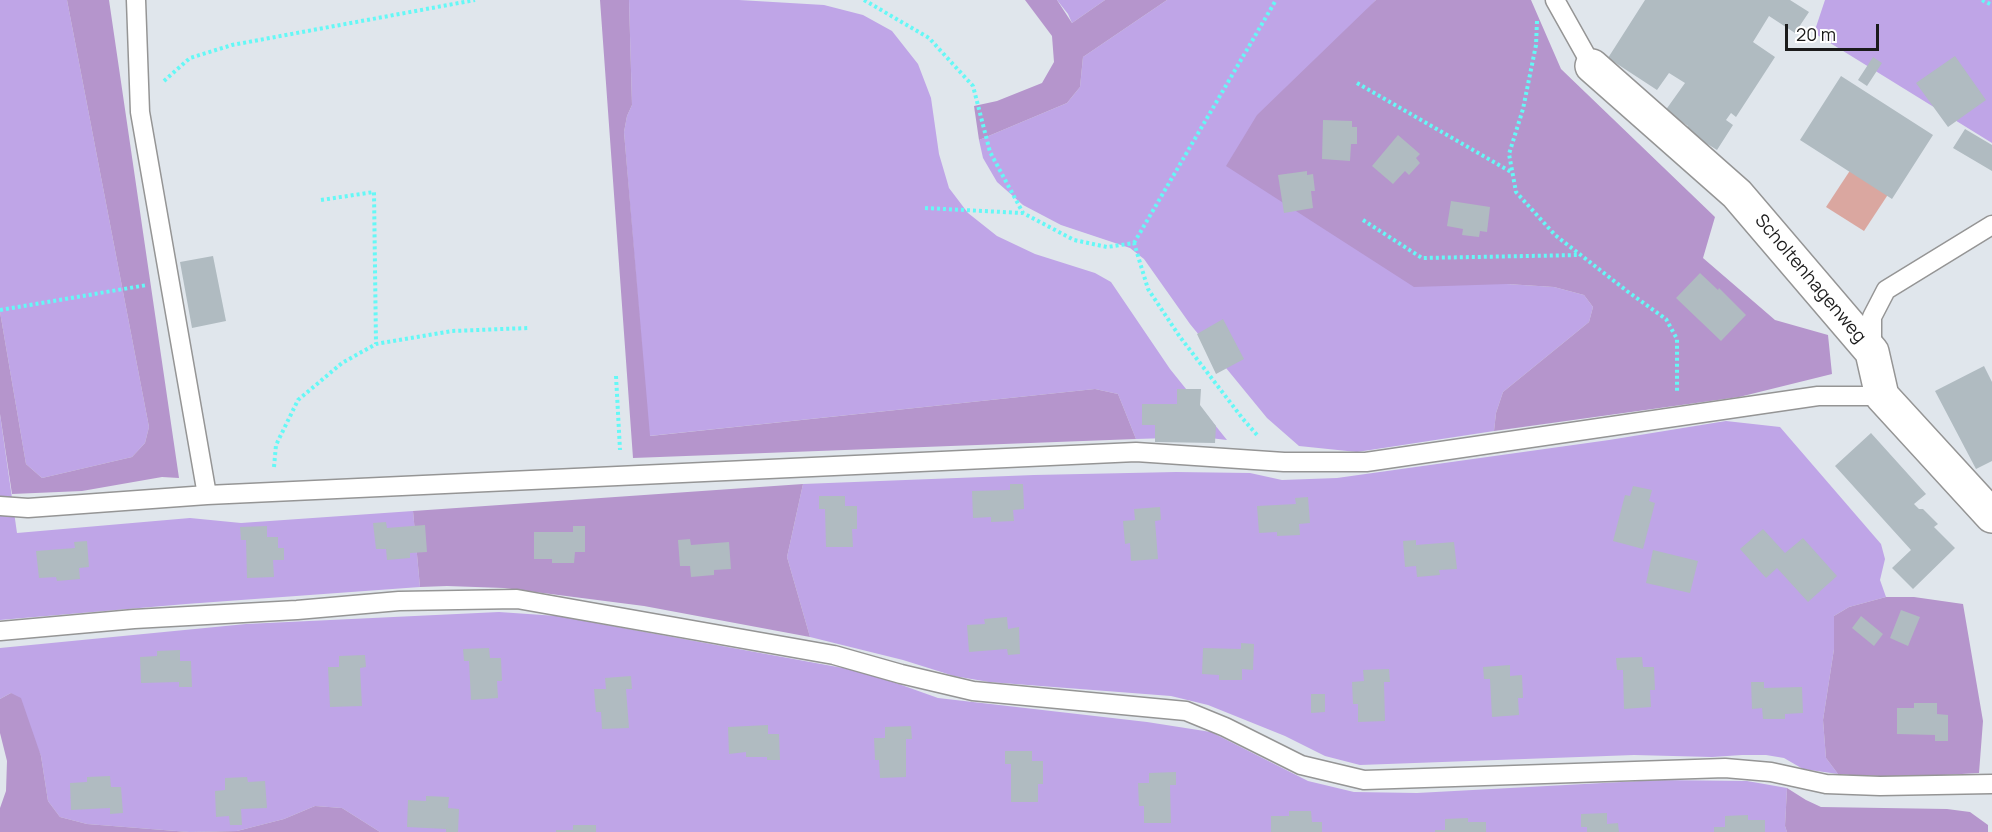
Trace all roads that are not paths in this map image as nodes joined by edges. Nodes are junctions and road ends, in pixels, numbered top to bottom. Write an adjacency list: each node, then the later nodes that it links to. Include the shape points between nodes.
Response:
1 (136, 0): 7 (lane, via 140,112)
2 (1555, 0): 3 (lane)
3 (1592, 66): 5 (street, Scholtenhagenweg, via 1737,194)
4 (1992, 225): 5 (lane, via 1886,290 1872,317)
5 (1872, 352): 6 (street, Scholtenhagenweg)
6 (1882, 396): 7 (lane, via 1818,396 1366,462 1284,462 1136,452); 9 (street, Scholtenhagenweg)
7 (207, 495): 8 (lane, via 28,508)
8 (0, 506)
9 (1992, 516)
10 (0, 631): 11 (lane, via 399,601 517,599 834,655 973,691 1186,711 1301,765 1364,780 1725,768 1771,772 1826,784)
11 (1992, 784)

